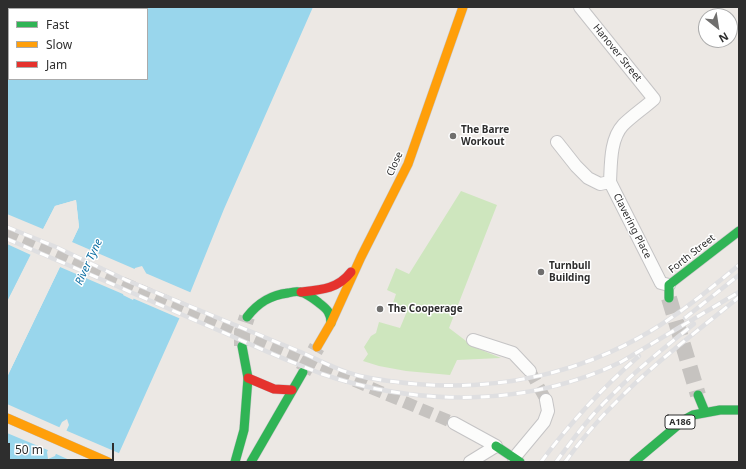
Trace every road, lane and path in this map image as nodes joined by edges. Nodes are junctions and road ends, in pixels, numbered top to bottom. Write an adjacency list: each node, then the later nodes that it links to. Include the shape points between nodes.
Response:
1 (463, 7): 6 (main road, Close, via 408,164)
2 (580, 7): 4 (street, Hanover Street, via 654,100 622,126 617,135 611,155)
3 (557, 142): 4 (street, Clavering Place, via 588,178 600,184)
4 (610, 182): 7 (street, Clavering Place, via 661,283)
5 (739, 231): 7 (main road, Forth Street)
6 (361, 257): 8 (main road, via 349,276 340,284 329,289); 11 (main road, Close)
7 (669, 285): 9 (main road, Forth Street)
8 (301, 292): 10 (main road, via 272,296 261,302); 11 (main road, via 326,308 331,316)
9 (669, 298)
10 (247, 317)
11 (331, 324): 14 (main road, Close)
12 (473, 340): 15 (street, via 513,353)
13 (242, 346): 17 (main road)
14 (317, 347)
15 (530, 371)
16 (303, 372): 18 (main road)
17 (248, 378): 18 (main road, via 274,389); 26 (main road, via 244,430)
18 (292, 390): 31 (main road)
19 (698, 395): 22 (main road)
20 (546, 400): 27 (street, via 548,411 544,422)
21 (739, 410): 22 (main road, A186)
22 (705, 412): 33 (main road, A186, via 684,420)
23 (7, 418): 28 (main road)
24 (454, 423): 25 (street)
25 (496, 446): 27 (main road); 32 (street)
26 (240, 447): 29 (main road); 30 (main road)
27 (517, 460)
28 (108, 462)
29 (231, 462)
30 (235, 462)
31 (251, 462)
32 (470, 462)
33 (634, 462)

